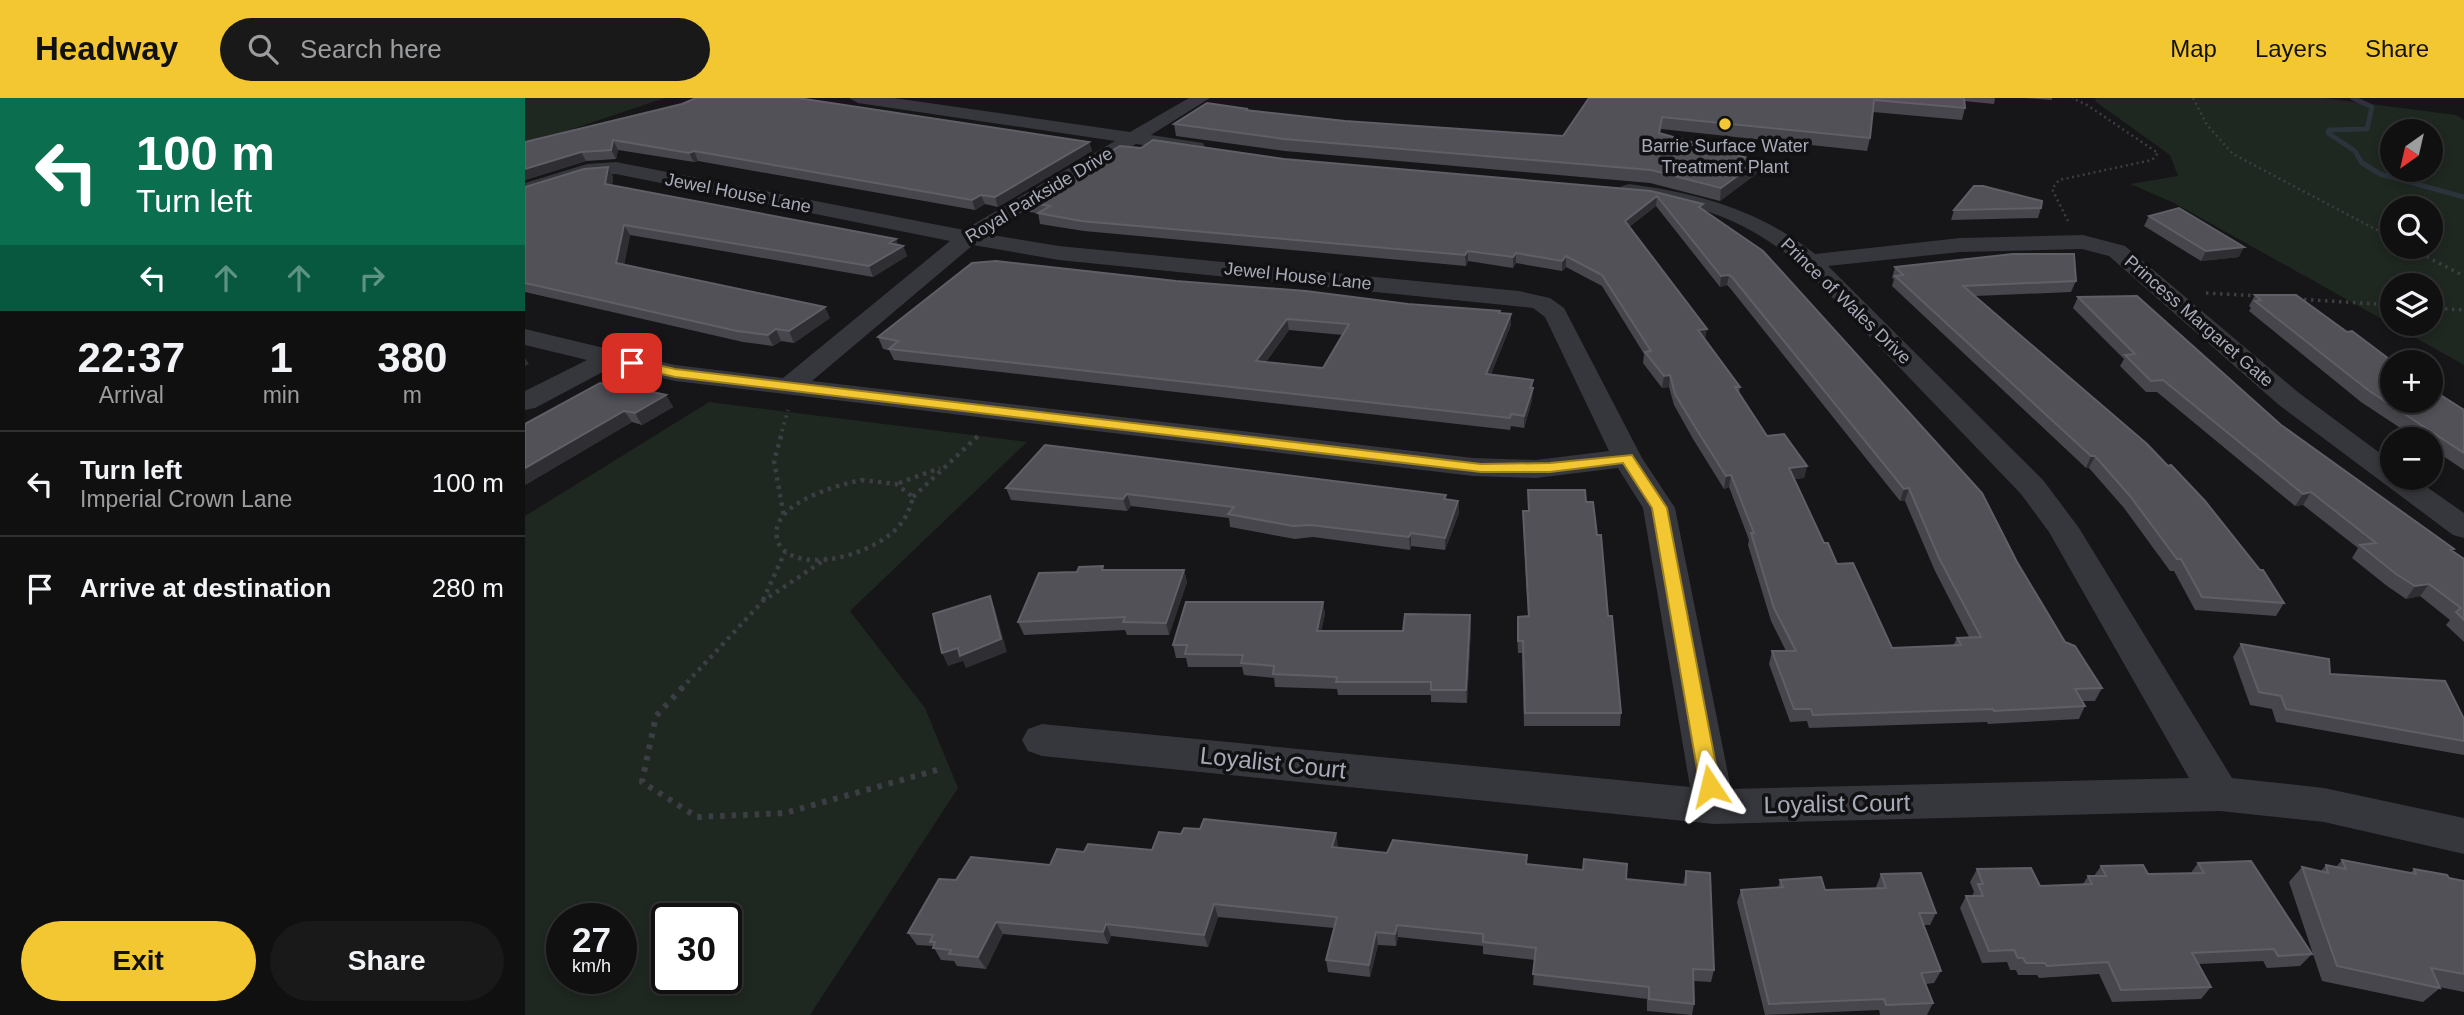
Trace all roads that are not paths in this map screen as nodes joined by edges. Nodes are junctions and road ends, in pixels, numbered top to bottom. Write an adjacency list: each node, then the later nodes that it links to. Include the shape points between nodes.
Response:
1 (858, 98): 3 (street)
2 (1201, 98): 3 (street, Royal Parkside Drive)
3 (1133, 138): 4 (street); 7 (street, Royal Parkside Drive)
4 (1220, 151)
5 (1607, 188): 8 (street, Prince of Wales Drive, via 1682,198 1733,213 1783,237)
6 (525, 190): 7 (street, Jewel House Lane, via 587,170 616,168)
7 (966, 237): 11 (street, Royal Parkside Drive); 13 (street, Jewel House Lane, via 1059,253 1541,303 1555,313)
8 (1810, 261): 14 (street, Princess Margaret Gate, via 1961,245 2083,242 2117,251 2289,399); 18 (street, Prince of Wales Drive, via 2047,504)
9 (525, 337): 10 (street)
10 (610, 358): 11 (street); 12 (street)
11 (790, 396): 13 (street, via 1481,468 1550,468)
12 (525, 402)
13 (1627, 458): 19 (street, Jewel House Lane, via 1660,508)
14 (2380, 467)
15 (2411, 490): 16 (street, Princess Margaret Gate)
16 (2464, 528)
17 (1042, 740): 19 (street, Loyalist Court)
18 (2220, 794): 19 (street, Loyalist Court); 20 (street, Loyalist Court, via 2324,805)
19 (1714, 807)
20 (2464, 836)

